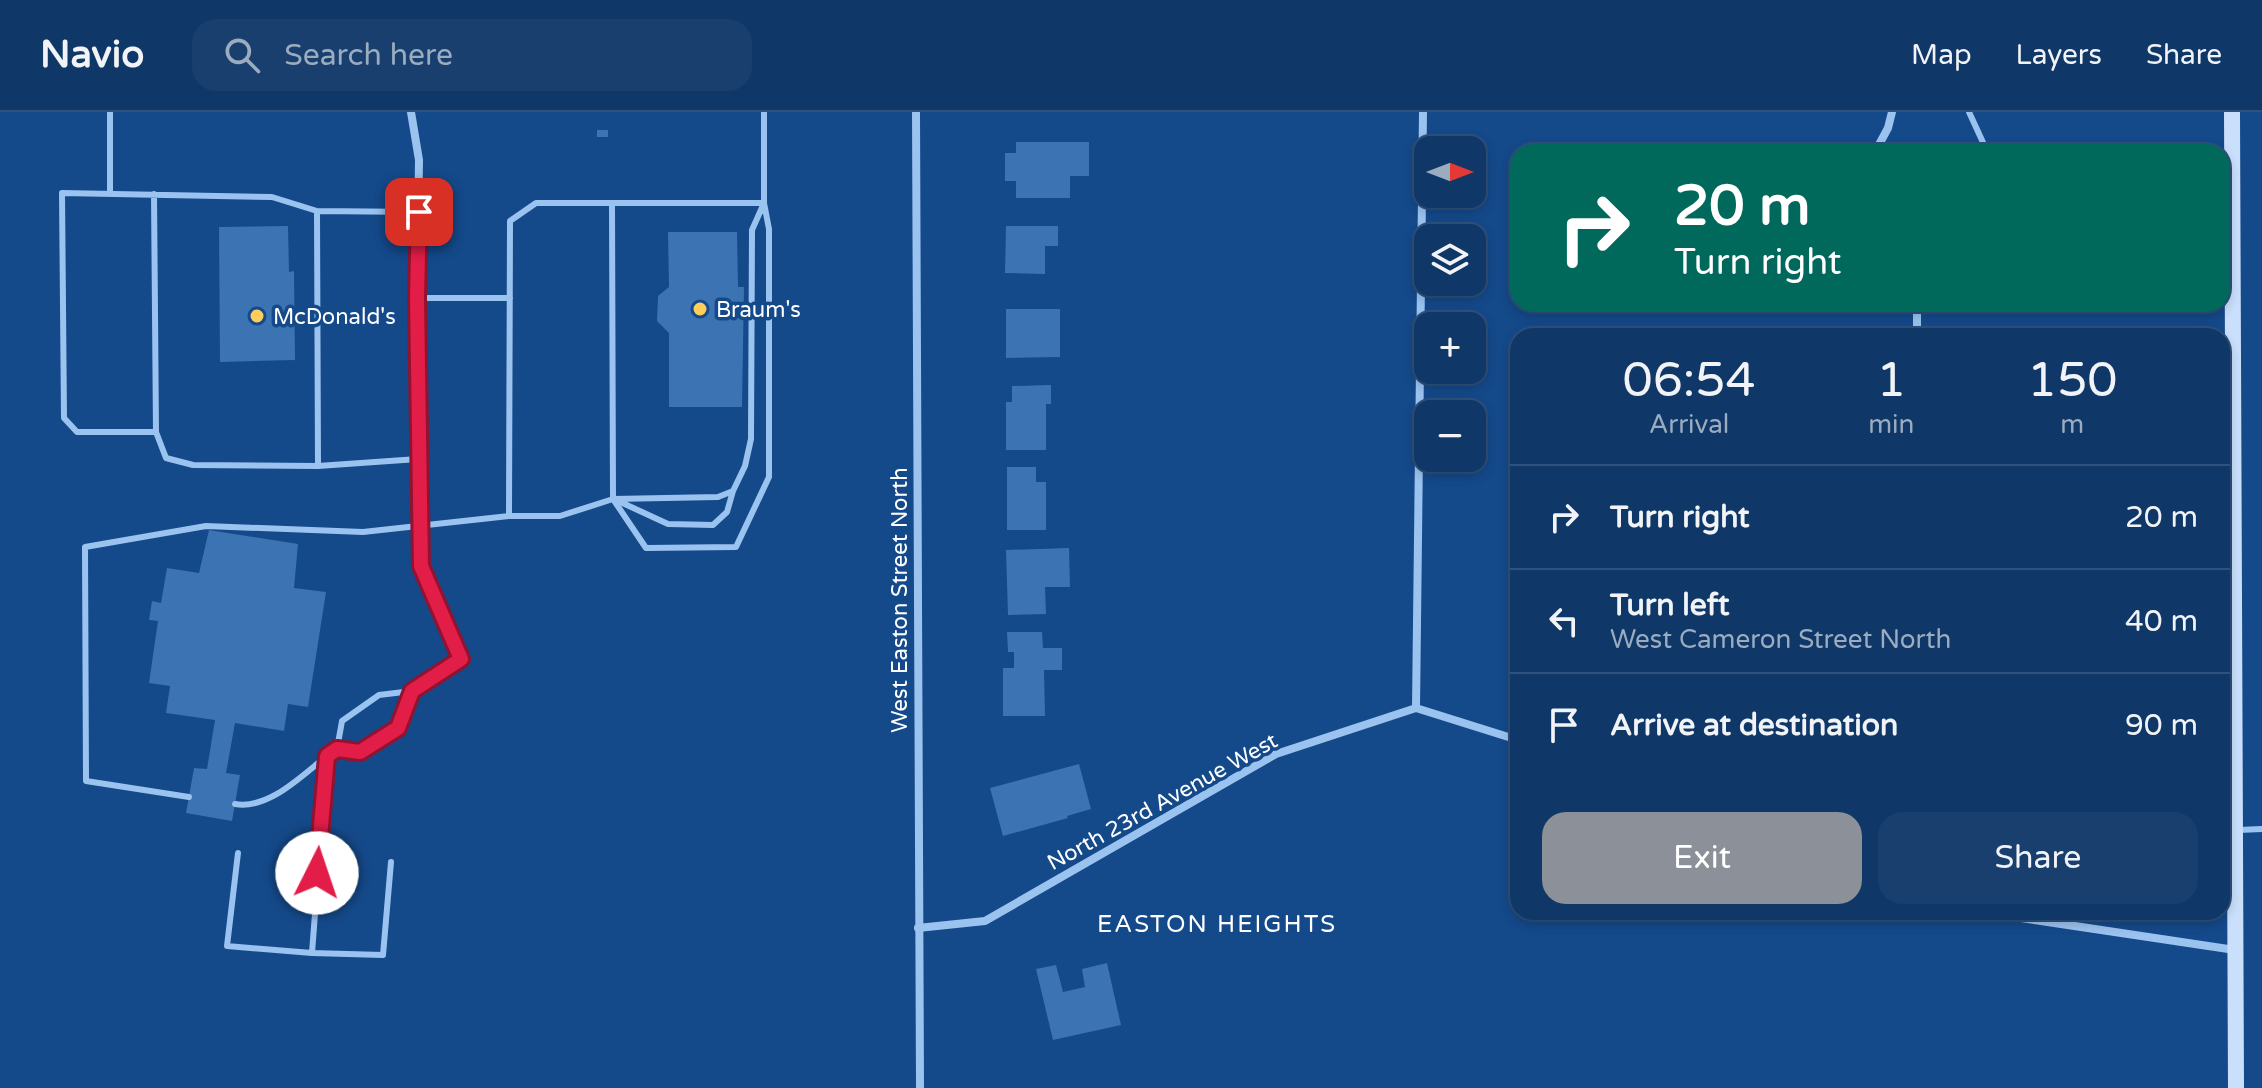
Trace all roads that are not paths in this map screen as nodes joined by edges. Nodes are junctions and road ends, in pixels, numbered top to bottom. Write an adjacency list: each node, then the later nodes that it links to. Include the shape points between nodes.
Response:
1 (110, 112): 12 (lane)
2 (411, 112): 17 (street, via 419,160)
3 (764, 112): 14 (lane)
4 (916, 112): 41 (street, West Easton Street North)
5 (1423, 112): 30 (street)
6 (1892, 112): 9 (street)
7 (1969, 112): 10 (lane)
8 (2232, 112): 11 (main road)
9 (1879, 144)
10 (1984, 144)
11 (2229, 144)
12 (110, 193): 13 (lane); 21 (lane, via 62,193 64,418 77,432)
13 (154, 194): 16 (lane, via 272,197); 21 (lane)
14 (764, 203): 15 (lane); 24 (lane, via 752,230 751,439); 25 (lane, via 769,229 769,477 736,547 646,548)
15 (612, 204): 19 (lane, via 536,203 510,221); 25 (lane)
16 (317, 211): 17 (lane); 23 (lane)
17 (419, 212): 18 (street)
18 (417, 298): 19 (lane); 22 (street)
19 (510, 298): 26 (lane)
20 (2230, 349): 37 (main road)
21 (156, 432): 23 (lane, via 166,458 193,465)
22 (418, 459): 23 (lane); 27 (street)
23 (318, 466)
24 (733, 491): 25 (lane, via 718,497); 25 (lane, via 727,512 713,525 668,524)
25 (613, 499): 26 (lane, via 560,516)
26 (509, 516): 27 (lane)
27 (419, 524): 28 (street, via 421,566); 34 (lane, via 363,532 206,526 85,547 86,781)
28 (461, 659): 29 (lane)
29 (412, 691): 32 (lane, via 379,695 342,721); 32 (lane, via 398,728 360,752)
30 (1416, 708): 31 (street); 41 (street, North 23rd Avenue West, via 1276,754 985,921)
31 (1510, 737)
32 (337, 749): 33 (lane)
33 (327, 756): 35 (lane, via 285,789 246,806); 43 (lane)
34 (189, 797)
35 (235, 804)
36 (2262, 829): 37 (lane)
37 (2235, 830): 42 (main road)
38 (238, 853): 43 (lane, via 227,946)
39 (391, 862): 43 (lane, via 383,955)
40 (2035, 920): 42 (street)
41 (918, 928): 44 (street, West Easton Street North)
42 (2235, 950): 45 (main road)
43 (312, 953)
44 (920, 1088)
45 (2236, 1088)

